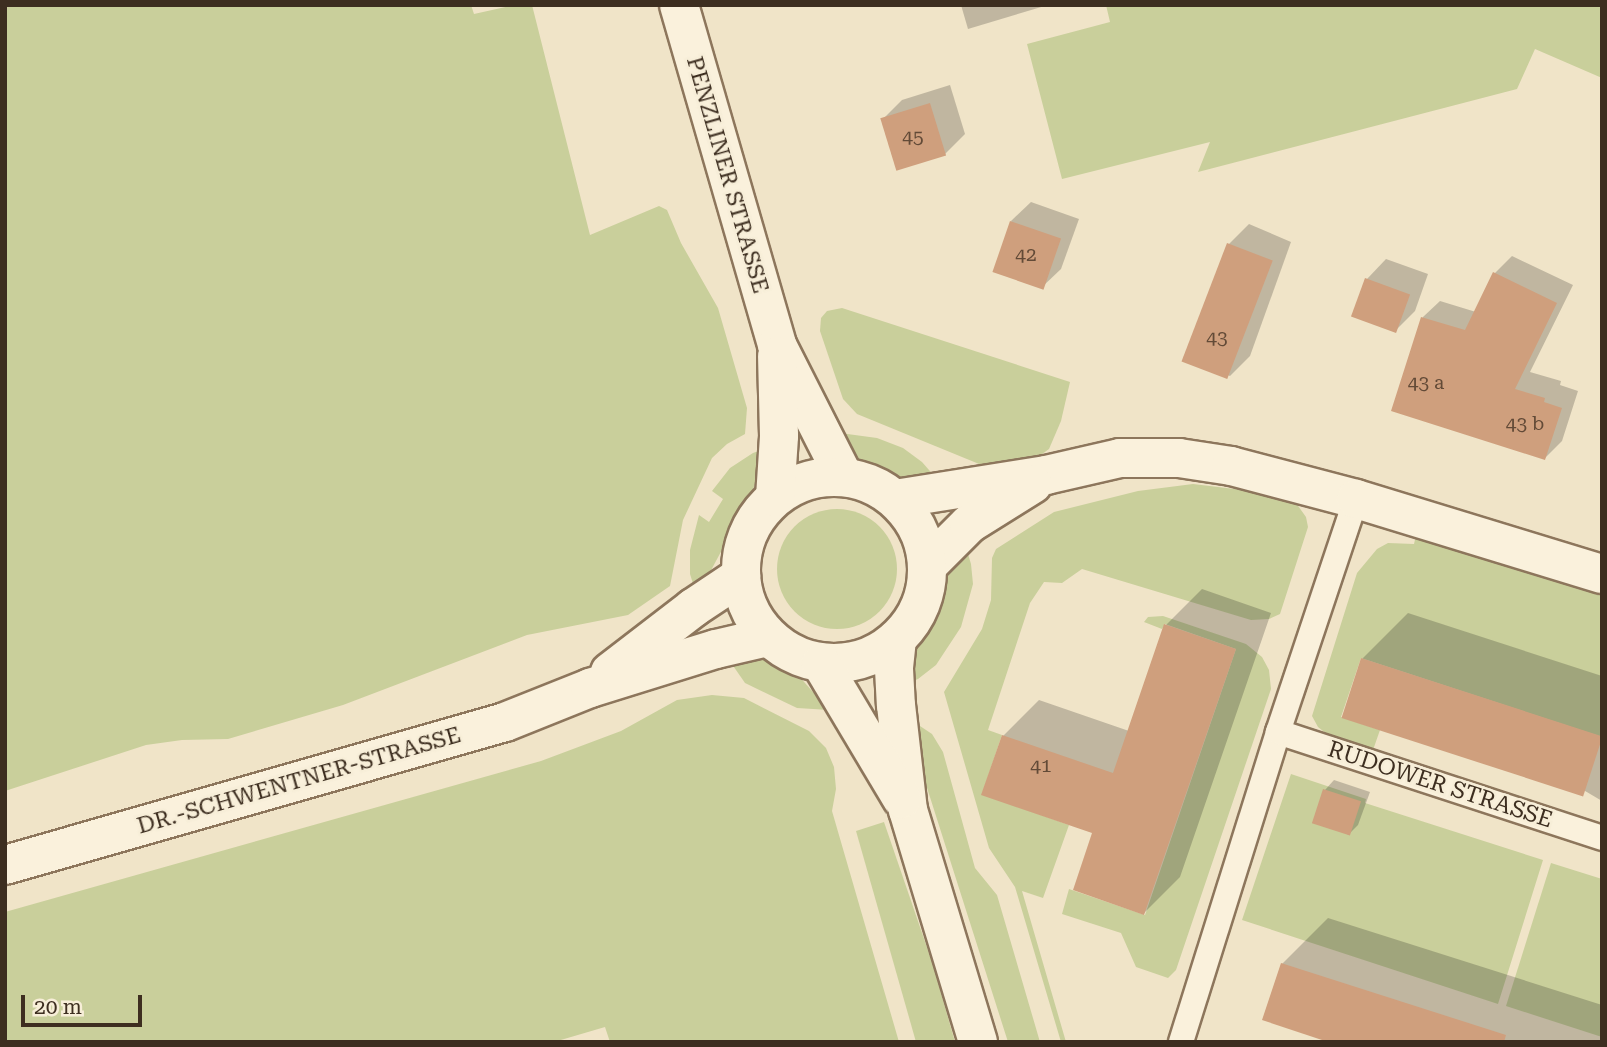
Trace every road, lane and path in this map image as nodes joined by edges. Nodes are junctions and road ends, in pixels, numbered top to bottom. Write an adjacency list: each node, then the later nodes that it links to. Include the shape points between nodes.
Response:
1 (679, 5): 2 (main road, PENZLINER STRASSE)
2 (777, 345): 4 (main road, PENZLINER STRASSE); 5 (main road, PENZLINER STRASSE)
3 (1046, 475): 6 (main road); 7 (main road, via 1120,458 1179,458 1231,466); 8 (main road, via 969,524)
4 (844, 477): 5 (main road, via 810,480); 6 (main road, via 874,485)
5 (775, 497): 10 (main road, via 751,527 742,550)
6 (895, 499): 8 (main road, via 918,530)
7 (1356, 499): 9 (main road); 15 (lane)
8 (927, 566): 12 (main road, via 916,615)
9 (1602, 574)
10 (741, 576): 11 (main road, via 748,607); 14 (main road, DR.-SCHWENTNER-STRASSE)
11 (768, 636): 13 (main road, via 789,652); 14 (main road, DR.-SCHWENTNER-STRASSE)
12 (897, 639): 13 (main road, via 874,655); 16 (main road, via 896,705)
13 (821, 663): 16 (main road)
14 (590, 688): 18 (main road, DR.-SCHWENTNER-STRASSE, via 505,722)
15 (1278, 732): 17 (lane, RUDOWER STRASSE); 20 (lane)
16 (908, 810): 19 (main road)
17 (1602, 838)
18 (5, 865)
19 (978, 1042)
20 (1181, 1042)

